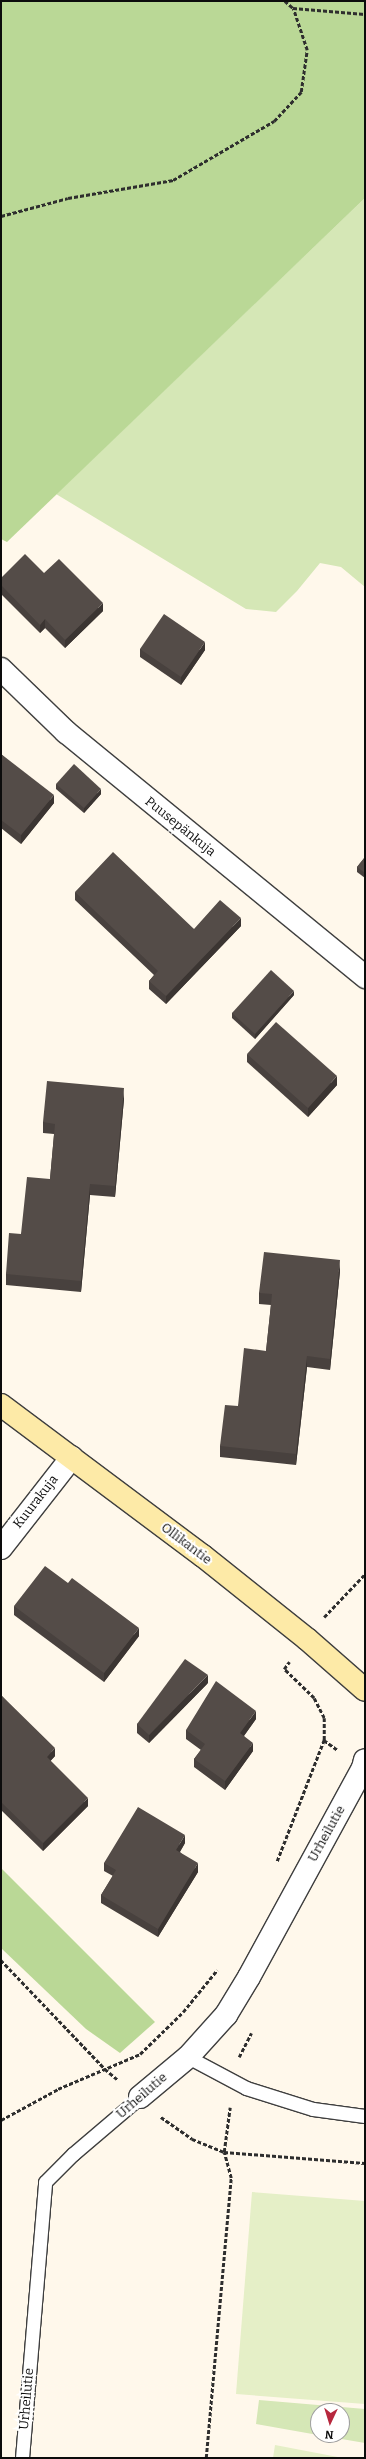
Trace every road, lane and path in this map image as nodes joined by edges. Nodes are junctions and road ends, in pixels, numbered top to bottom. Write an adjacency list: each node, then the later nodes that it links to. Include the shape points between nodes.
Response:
1 (285, 1): 2 (path)
2 (292, 8): 3 (path); 4 (path, via 307,50 301,92 274,121 173,180 68,198)
3 (365, 14)
4 (1, 216)
5 (1, 669): 6 (street, Puusepänkuja, via 90,752)
6 (365, 977)
7 (1, 1405): 8 (street, Ollikantie)
8 (72, 1457): 9 (street, Kuurakuja); 13 (street, Ollikantie, via 301,1634)
9 (1, 1548)
10 (365, 1574): 11 (path)
11 (329, 1611)
12 (284, 1668): 15 (path, via 314,1698 324,1718 325,1729 316,1763)
13 (365, 1690)
14 (365, 1760): 18 (street, Urheilutie, via 363,1768 249,1977 226,2015)
15 (275, 1865)
16 (1, 1960): 19 (path)
17 (220, 1966): 19 (path, via 183,2012 140,2054)
18 (188, 2057): 20 (street, Urheilutie); 21 (lane, via 246,2088 313,2109)
19 (105, 2069): 20 (path); 22 (path, via 58,2089)
20 (140, 2097): 23 (path, via 169,2124 192,2139); 25 (lane, Urheilutie, via 73,2154 45,2182)
21 (365, 2116)
22 (1, 2120)
23 (224, 2152): 24 (path); 26 (path, via 231,2178)
24 (365, 2163)
25 (22, 2458)
26 (206, 2458)

